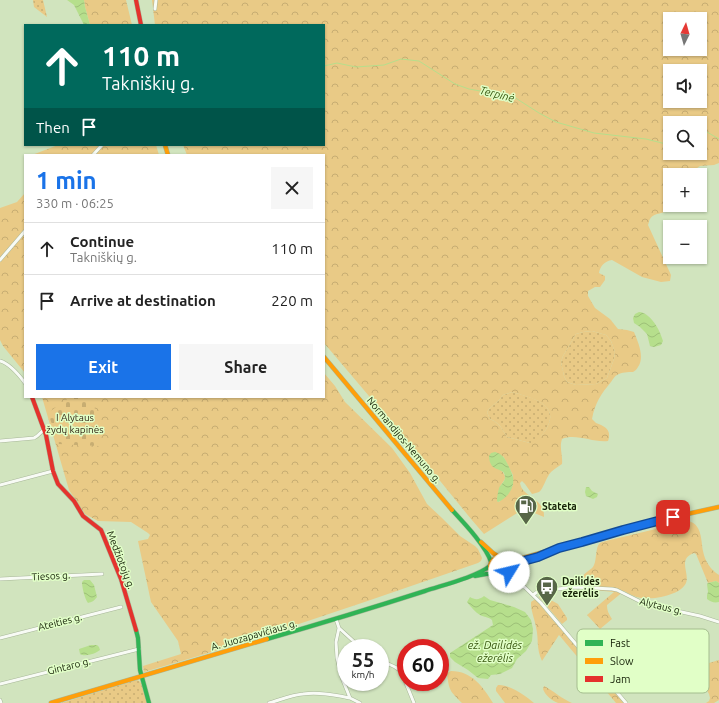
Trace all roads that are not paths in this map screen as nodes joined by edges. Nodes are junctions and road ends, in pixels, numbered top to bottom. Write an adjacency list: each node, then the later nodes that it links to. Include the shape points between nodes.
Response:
1 (136, 0): 4 (main road)
2 (156, 0): 3 (street)
3 (155, 9)
4 (141, 24)
5 (101, 146): 6 (street)
6 (94, 154)
7 (24, 232): 8 (street)
8 (0, 260)
9 (325, 358): 18 (main road, Normandijos-Nemuno g.)
10 (0, 361): 11 (street, via 8,365)
11 (24, 382)
12 (32, 398): 13 (main road, Medžiotojų g.)
13 (44, 430): 14 (street, via 38,437); 15 (main road, Medžiotojų g.)
14 (0, 442)
15 (53, 471): 16 (street); 38 (main road, Medžiotojų g., via 58,484 74,501 83,516 103,534 125,592)
16 (0, 485)
17 (719, 507): 19 (main road, via 652,522)
18 (473, 534): 20 (main road, Normandijos-Nemuno g.); 22 (main road, Normandijos-Nemuno g., via 489,556)
19 (559, 548): 21 (main road); 23 (main road, via 516,563)
20 (499, 557): 21 (main road); 22 (main road, via 494,558)
21 (508, 561): 23 (main road)
22 (490, 564): 25 (main road); 28 (main road, A. Juozapavičiaus g., via 485,570)
23 (510, 570): 26 (main road); 29 (street)
24 (102, 574): 27 (street, Tiesos g.)
25 (492, 574): 26 (main road); 28 (main road, A. Juozapavičiaus g.)
26 (501, 577): 29 (street)
27 (0, 579)
28 (462, 579): 32 (main road, A. Juozapavičiaus g.)
29 (528, 590): 30 (street)
30 (533, 595): 33 (street, Alytaus g., via 542,591 574,587 617,590 645,604); 37 (street)
31 (121, 607): 35 (street, Ateities g.)
32 (336, 619): 34 (street); 40 (main road, A. Juozapavičiaus g.)
33 (719, 622)
34 (339, 628): 36 (street); 43 (street, via 336,642 337,658)
35 (0, 638)
36 (351, 639)
37 (577, 644)
38 (139, 649): 40 (main road, Medžiotojų g.); 41 (street, Gintaro g.)
39 (389, 664): 50 (street, via 401,671)
40 (142, 677): 46 (main road, A. Juozapavičiaus g.); 47 (main road, Medžiotojų g.)
41 (0, 684)
42 (618, 693): 51 (street)
43 (350, 698): 48 (street, via 314,693); 49 (street)
44 (0, 700): 45 (street)
45 (1, 703)
46 (51, 703)
47 (149, 703)
48 (269, 703)
49 (360, 703)
50 (414, 703)
51 (626, 703)

